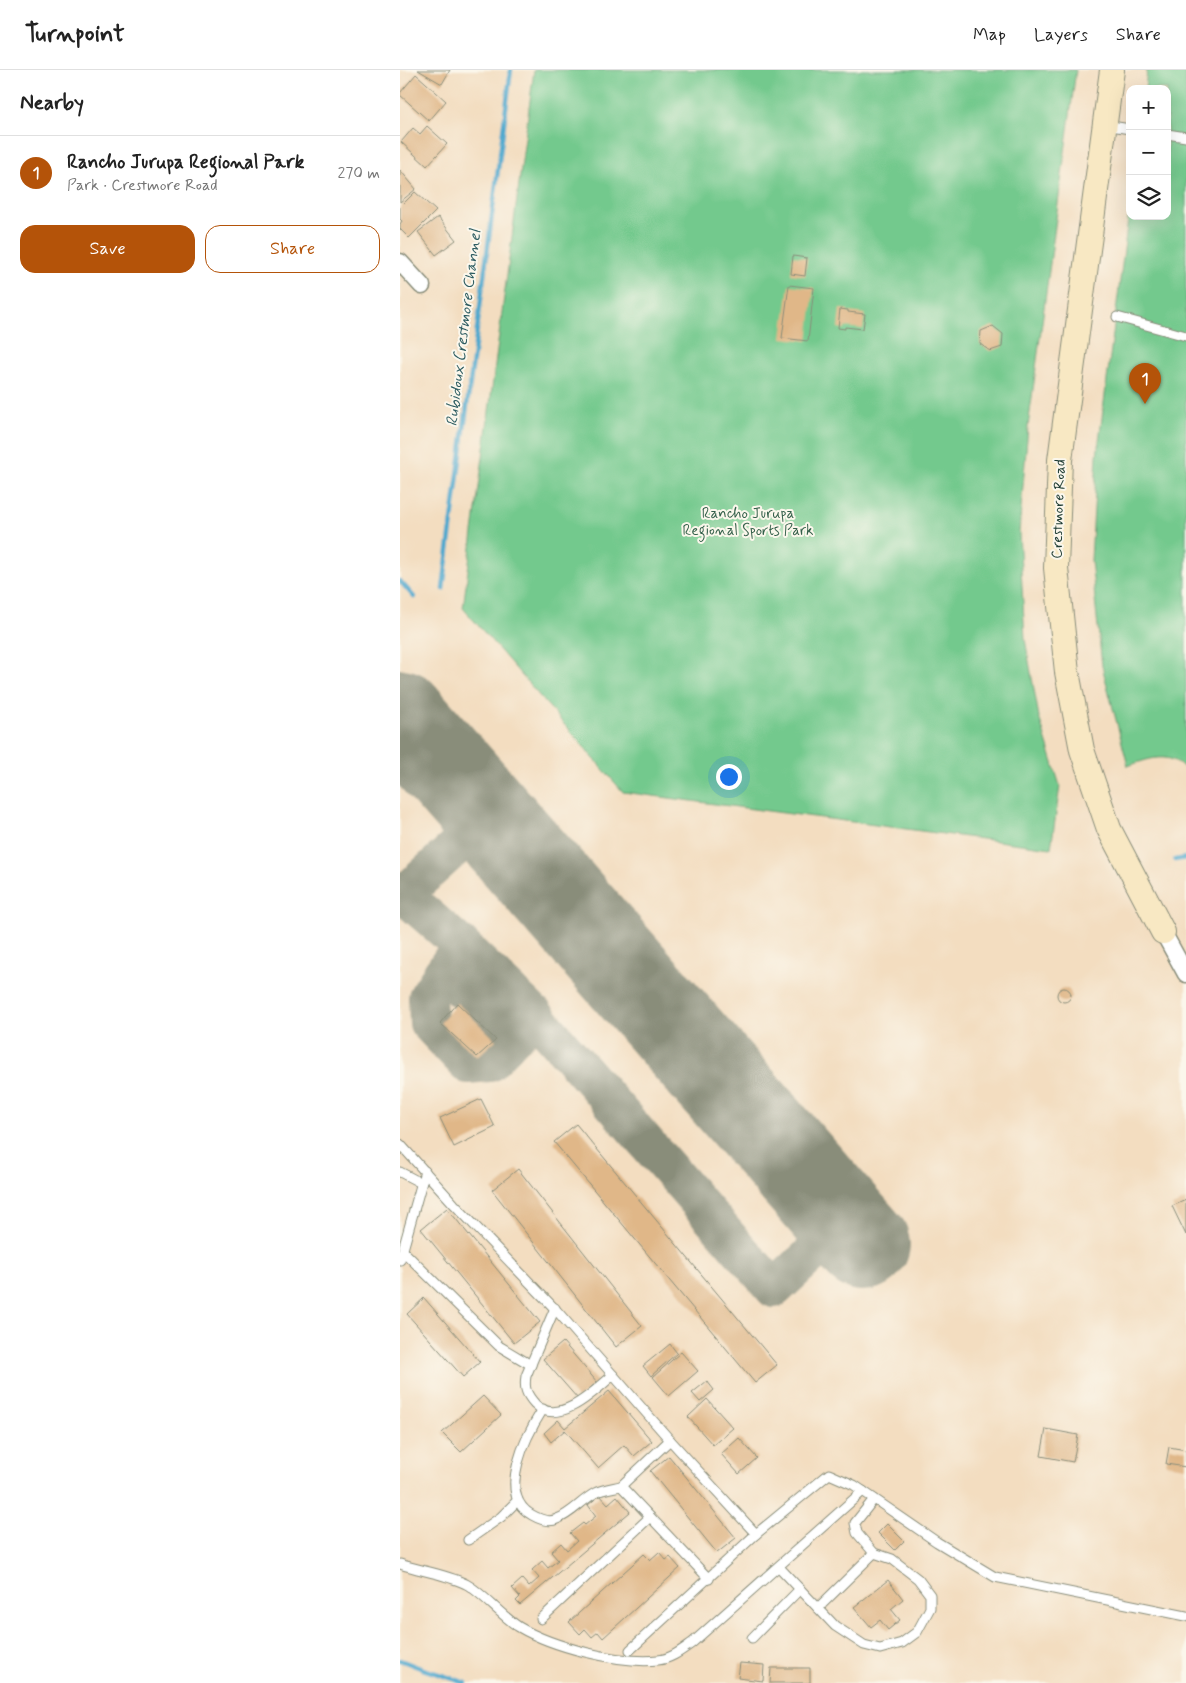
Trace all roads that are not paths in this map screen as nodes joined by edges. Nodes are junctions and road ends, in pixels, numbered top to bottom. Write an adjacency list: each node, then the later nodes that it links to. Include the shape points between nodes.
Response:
1 (1112, 70): 2 (street, Crestmore Road)
2 (1105, 125): 3 (lane); 10 (street, Crestmore Road, via 1060,460 1056,568 1067,672 1082,750 1109,828)
3 (1126, 128)
4 (1171, 135): 5 (lane)
5 (1186, 137)
6 (400, 262): 7 (street)
7 (422, 286)
8 (1117, 317): 9 (lane)
9 (1186, 336)
10 (1163, 932): 11 (street)
11 (1186, 974)
12 (400, 1144): 13 (lane)
13 (425, 1171): 15 (lane); 18 (lane)
14 (400, 1172): 15 (lane)
15 (421, 1183): 16 (lane)
16 (403, 1251): 17 (lane); 19 (lane, via 499,1346)
17 (400, 1260)
18 (554, 1308): 19 (lane); 20 (lane)
19 (531, 1365): 21 (lane, via 524,1386 527,1395)
20 (613, 1376): 21 (lane, via 580,1403 565,1409); 22 (lane)
21 (543, 1409): 26 (lane, via 520,1455 514,1481)
22 (670, 1440): 23 (lane); 28 (lane)
23 (620, 1486): 26 (lane, via 595,1492 556,1520 540,1520 525,1511); 27 (lane)
24 (863, 1491): 25 (lane); 28 (lane, via 828,1474); 32 (lane)
25 (874, 1499): 30 (lane, via 855,1523 857,1533); 36 (lane, via 936,1542 995,1577)
26 (517, 1501): 29 (lane)
27 (650, 1517): 33 (lane); 37 (lane)
28 (756, 1534): 33 (lane)
29 (468, 1540)
30 (874, 1553): 35 (lane); 35 (lane, via 892,1559 918,1579 930,1595 930,1608 917,1632 902,1643 880,1649 864,1645 834,1626)
31 (400, 1564): 32 (lane, via 468,1585 519,1627 556,1643 622,1660 671,1657 692,1644)
32 (779, 1567): 34 (lane)
33 (709, 1579): 39 (lane)
34 (800, 1589): 35 (lane); 38 (lane)
35 (818, 1608)
36 (1186, 1616)
37 (541, 1619)
38 (752, 1638)
39 (630, 1650)

